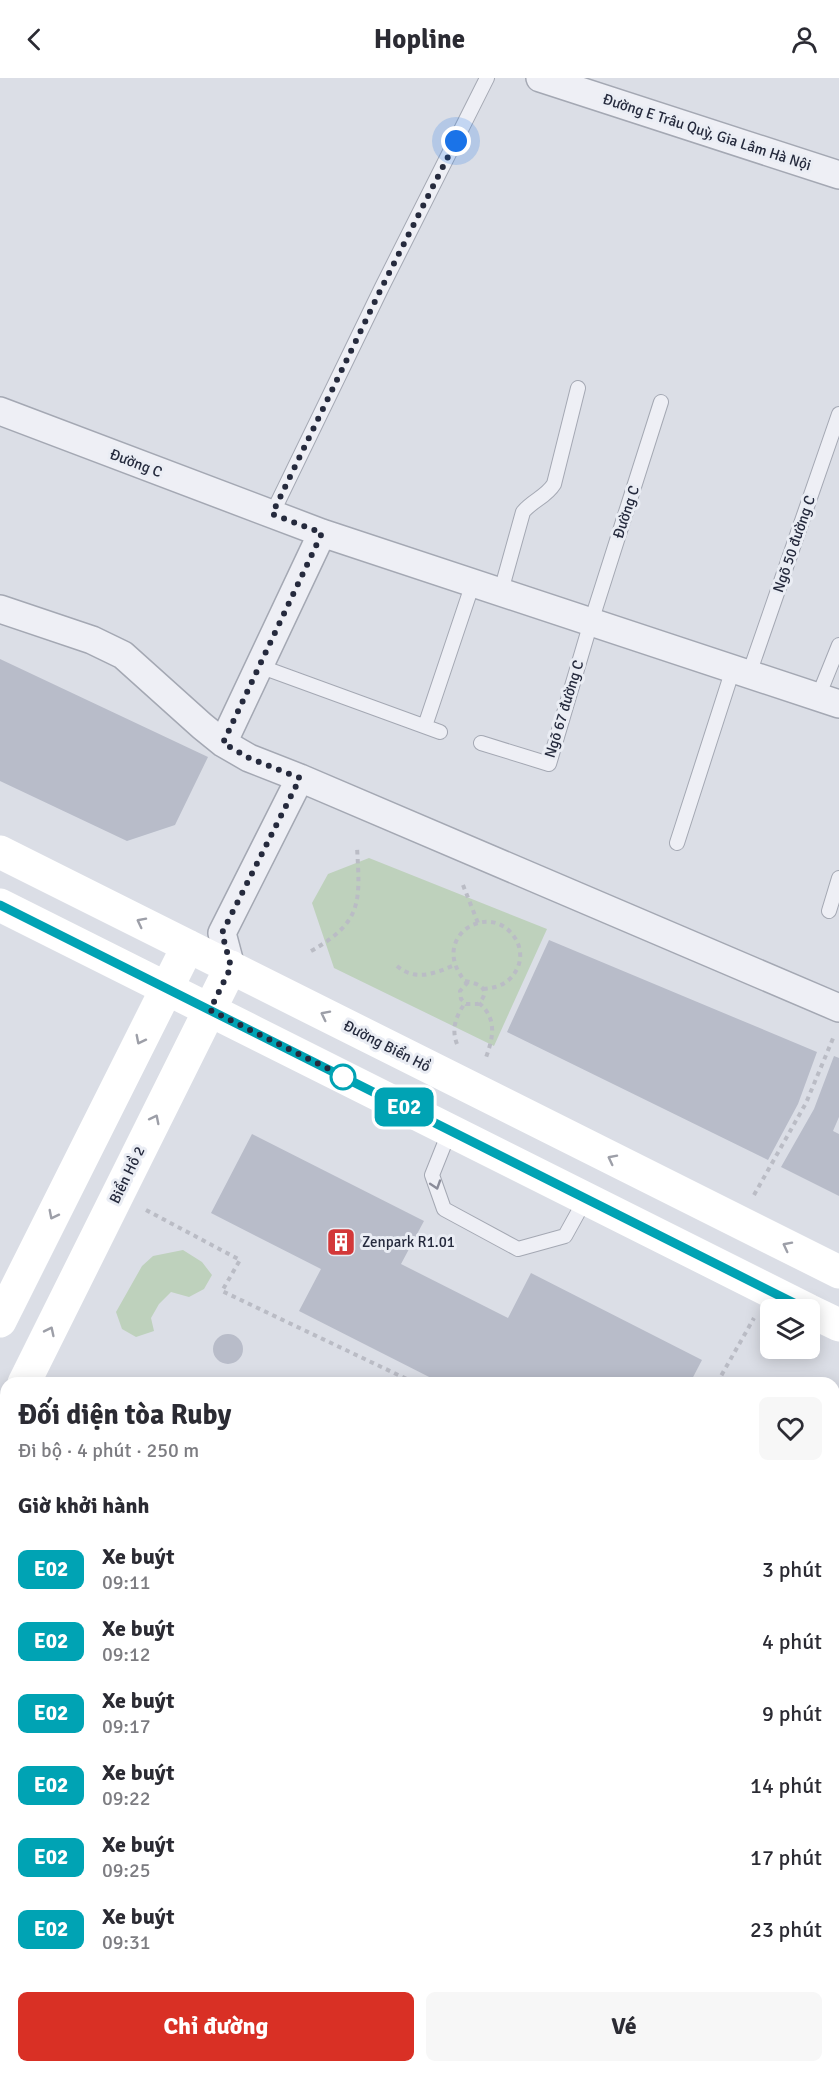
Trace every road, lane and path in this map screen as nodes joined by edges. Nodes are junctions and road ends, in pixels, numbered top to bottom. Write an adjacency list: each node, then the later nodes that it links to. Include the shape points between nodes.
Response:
1 (487, 78): 8 (lane)
2 (540, 78): 3 (street, Đường E Trâu Quỳ, Gia Lâm Hà Nội)
3 (839, 175)
4 (578, 388): 11 (lane, via 554,484 547,495 523,512)
5 (661, 402): 13 (lane, Đường C)
6 (0, 411): 8 (street, Đường C)
7 (839, 414): 16 (lane, Ngõ 50 đường C)
8 (272, 514): 9 (street, Đường C)
9 (322, 533): 10 (street, Đường C); 15 (street)
10 (473, 583): 11 (street, Đường C); 18 (lane)
11 (501, 591): 13 (street, Đường C)
12 (0, 609): 20 (street, via 92,640 123,655)
13 (591, 622): 16 (street, Đường C); 21 (lane, Ngõ 67 đường C, via 549,764)
14 (839, 645): 17 (lane)
15 (259, 666): 18 (lane); 20 (street)
16 (741, 671): 17 (street, Đường C); 23 (lane)
17 (828, 701)
18 (425, 726): 19 (lane)
19 (440, 732)
20 (223, 743): 22 (street)
21 (481, 743)
22 (300, 778): 31 (street); 43 (street)
23 (677, 843)
24 (357, 847): 33 (path, via 358,896 354,914 342,931)
25 (0, 852): 32 (street, Đường Biển Hồ, one-way to 25)
26 (839, 878): 29 (lane)
27 (463, 885): 30 (path)
28 (0, 905): 38 (street)
29 (829, 911)
30 (478, 923): 34 (path, via 456,940); 39 (path, via 504,926 518,943 520,954 514,975 496,987)
31 (222, 933): 32 (street); 36 (street)
32 (188, 946): 36 (street, Đường Biển Hồ); 38 (street)
33 (311, 951)
34 (455, 965): 35 (path, via 424,976 411,975); 37 (path)
35 (397, 966)
36 (231, 967): 42 (street, Biển Hồ 2); 50 (street, Đường Biển Hồ, one-way to 36)
37 (468, 982): 39 (path); 40 (path, via 460,991)
38 (166, 988): 42 (street); 54 (street, one-way to 54)
39 (483, 989): 41 (path)
40 (465, 1003): 41 (path); 44 (path, via 454,1029)
41 (479, 1003): 45 (path, via 492,1023 493,1035)
42 (210, 1010): 46 (street); 56 (street, Biển Hồ 2, one-way to 42)
43 (837, 1021): 47 (path, via 806,1103)
44 (458, 1048)
45 (484, 1061)
46 (450, 1130): 48 (street); 48 (lane, one-way to 48, via 432,1175 444,1209 518,1249 565,1236)
47 (753, 1196)
48 (585, 1198): 51 (street)
49 (146, 1210): 57 (path, via 240,1260 222,1291)
50 (839, 1272)
51 (787, 1299)
52 (755, 1316): 58 (path)
53 (820, 1316): 55 (street)
54 (0, 1321)
55 (839, 1325)
56 (27, 1377)
57 (402, 1377)
58 (720, 1377)

